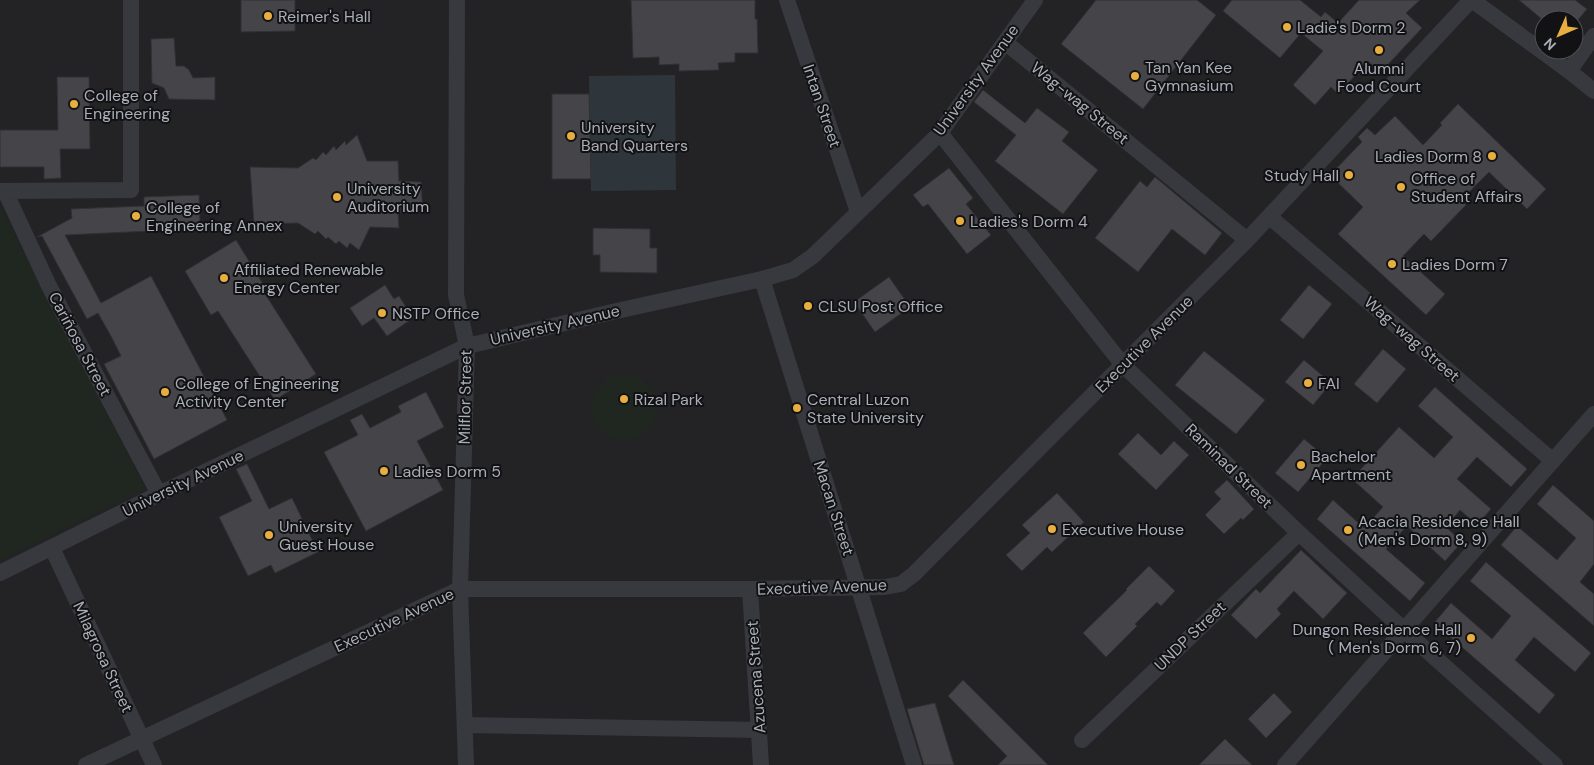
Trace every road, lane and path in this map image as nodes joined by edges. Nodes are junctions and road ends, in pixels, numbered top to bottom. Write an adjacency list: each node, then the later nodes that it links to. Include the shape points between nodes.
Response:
1 (131, 0): 11 (street, via 131,190)
2 (457, 0): 16 (street, Milflor Street, via 456,295)
3 (786, 0): 12 (street, Intan Street)
4 (1035, 0): 7 (street, University Avenue)
5 (1471, 0): 8 (street); 13 (street, Executive Avenue)
6 (1594, 36): 8 (street)
7 (1005, 42): 10 (street, University Avenue); 14 (street, Wag-wag Street)
8 (1569, 71): 9 (street)
9 (1594, 91)
10 (940, 133): 12 (street, University Avenue); 17 (street, Raminad Street)
11 (3, 191): 20 (street, Cariñosa Street)
12 (858, 212): 15 (street, University Avenue, via 802,265 784,274)
13 (1270, 217): 14 (street, Executive Avenue); 19 (street, Wag-wag Street)
14 (1247, 240): 17 (street, Executive Avenue)
15 (762, 279): 16 (street, University Avenue); 24 (street, Macan Street)
16 (467, 346): 20 (street, University Avenue); 26 (street, Milflor Street)
17 (1123, 365): 21 (street, Raminad Street); 24 (street, Executive Avenue, via 908,580 894,586)
18 (1594, 414): 19 (street)
19 (1553, 461): 27 (street)
20 (159, 494): 22 (street, University Avenue)
21 (1299, 533): 27 (street, Raminad Street); 31 (street, UNDP Street)
22 (52, 548): 23 (street, University Avenue); 30 (street, Milagrosa Street)
23 (0, 574)
24 (860, 587): 25 (street, Executive Avenue); 36 (street, Macan Street)
25 (750, 589): 26 (street, Executive Avenue); 29 (street, Azucena Street)
26 (460, 590): 28 (street, Milflor Street); 30 (street, Executive Avenue)
27 (1404, 630): 37 (street); 38 (street, Raminad Street)
28 (465, 725): 29 (street); 34 (street, Milflor Street)
29 (759, 730): 35 (street, Azucena Street)
30 (141, 739): 32 (street, Executive Avenue); 33 (street, Milagrosa Street)
31 (1082, 740)
32 (86, 765)
33 (154, 765)
34 (466, 765)
35 (761, 765)
36 (914, 765)
37 (1285, 765)
38 (1555, 765)

